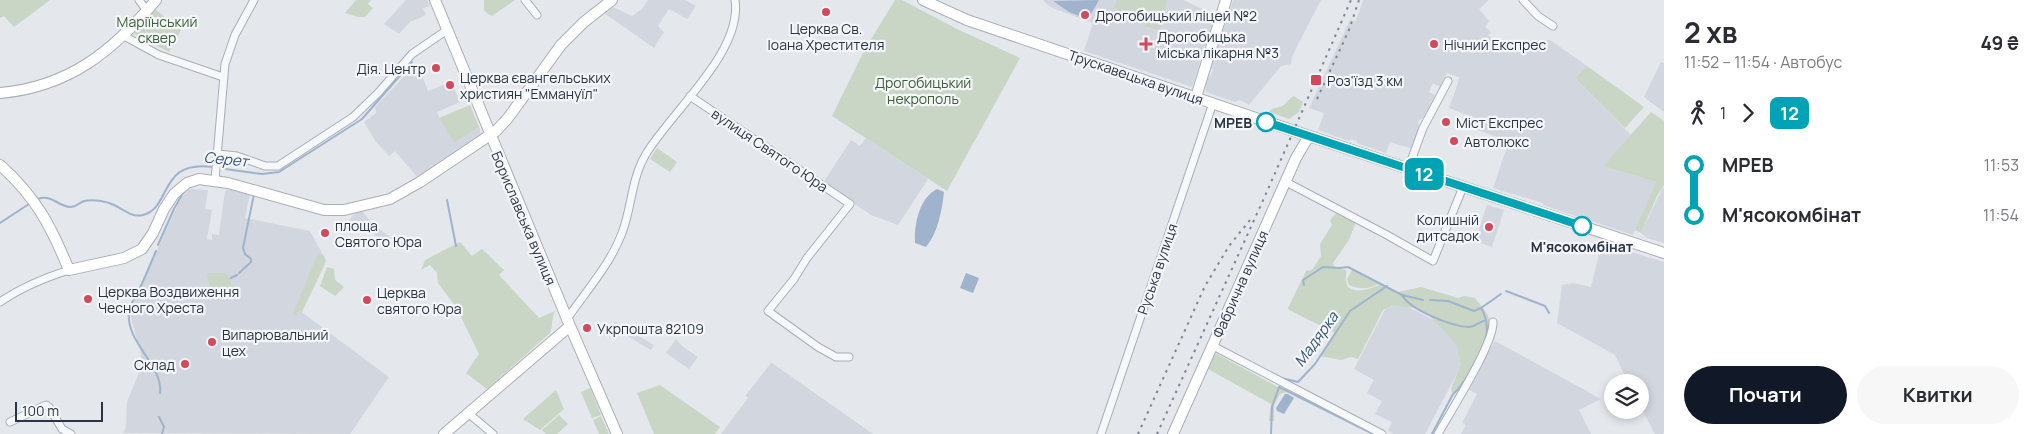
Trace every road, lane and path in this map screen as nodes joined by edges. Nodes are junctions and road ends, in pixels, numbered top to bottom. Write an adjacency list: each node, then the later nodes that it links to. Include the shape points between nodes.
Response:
1 (139, 0): 11 (street)
2 (156, 0): 11 (street)
3 (254, 0): 16 (street, via 232,43)
4 (435, 0): 14 (street, Бориславська вулиця)
5 (525, 0): 12 (street)
6 (612, 0): 22 (street, via 561,45 508,118)
7 (735, 0): 19 (street, via 730,37)
8 (924, 0): 20 (street, Трускавецька вулиця, via 967,20)
9 (1226, 0): 20 (street)
10 (1523, 0): 13 (street)
11 (147, 11): 15 (street)
12 (537, 16)
13 (1553, 26)
14 (447, 30): 22 (street, Бориславська вулиця); 24 (street, via 412,54 353,117 278,166 265,166 237,156)
15 (124, 36): 16 (street, via 158,55); 18 (street, via 94,60 66,76 44,85)
16 (223, 77): 24 (street)
17 (1448, 81): 26 (street, via 1423,128)
18 (0, 93)
19 (690, 96): 34 (street, via 647,152 634,180 627,220 615,249); 36 (street, вулиця Святого Юра, via 850,204 768,311 818,347 836,357)
20 (1196, 97): 21 (street, Трускавецька вулиця)
21 (1213, 103): 23 (street, Трускавецька вулиця); 43 (street, Руська вулиця)
22 (490, 136): 27 (street, via 390,199 344,210 320,210); 34 (street, Бориславська вулиця)
23 (1309, 136): 26 (street, Трускавецька вулиця); 28 (street, Фабрична вулиця)
24 (218, 154): 27 (street)
25 (0, 165): 31 (street, via 34,201)
26 (1408, 169): 29 (street, Трускавецька вулиця)
27 (216, 176): 31 (street, via 199,179 180,188 148,242 136,253)
28 (1286, 182): 29 (street, via 1433,261); 35 (street, Фабрична вулиця)
29 (1463, 187): 30 (street, Трускавецька вулиця)
30 (1664, 253)
31 (70, 270): 32 (street, via 45,277)
32 (2, 299)
33 (1493, 322): 46 (street, via 1484,352)
34 (568, 323): 37 (street); 42 (street, Бориславська вулиця)
35 (1213, 346): 44 (street, Фабрична вулиця); 45 (street)
36 (849, 357)
37 (468, 412): 40 (street); 41 (street)
38 (10, 422): 39 (street, via 46,406 62,429)
39 (71, 434)
40 (444, 434)
41 (493, 434)
42 (617, 434)
43 (1101, 434)
44 (1173, 434)
45 (1382, 434)
46 (1438, 434)

